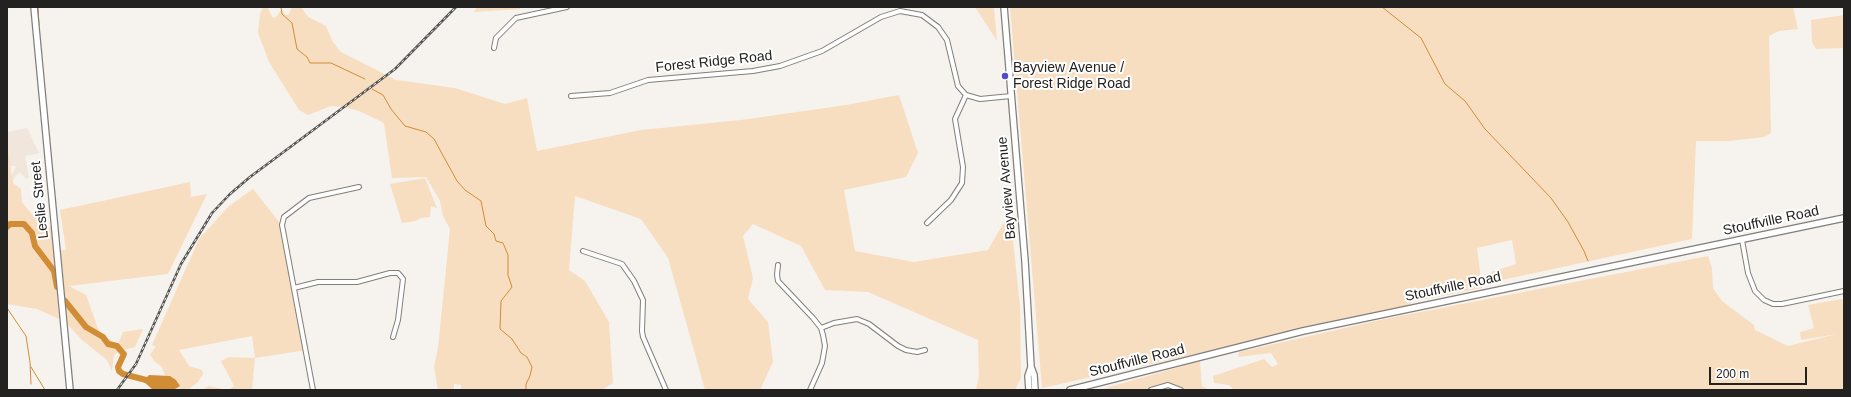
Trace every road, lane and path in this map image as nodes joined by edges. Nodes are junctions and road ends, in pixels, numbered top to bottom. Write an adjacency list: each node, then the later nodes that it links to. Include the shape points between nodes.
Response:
1 (34, 7): 21 (main road, Leslie Street)
2 (567, 7): 4 (street, via 516,18 496,38)
3 (1004, 7): 7 (main road, Bayview Avenue)
4 (494, 48)
5 (966, 94): 6 (street, Forest Ridge Road, via 958,86 947,40 938,27 922,15 900,11 881,17 805,58 780,66 753,71 648,80 610,93); 7 (street, via 980,100); 10 (street, via 955,119 963,167 962,183 951,200)
6 (571, 96)
7 (1011, 96): 19 (main road, Bayview Avenue)
8 (360, 187): 14 (street, via 314,196 284,217 283,236)
9 (1844, 218): 11 (main road, Stouffville Road)
10 (927, 223)
11 (1742, 240): 15 (street, via 1748,273 1755,291 1764,300 1782,304); 20 (main road, Stouffville Road, via 1303,331)
12 (583, 251): 23 (street, via 622,264 634,281 643,300 643,337)
13 (778, 265): 16 (street, via 778,281)
14 (294, 288): 17 (street, via 324,281 357,282 398,273 403,279 398,320); 22 (street)
15 (1844, 291)
16 (821, 328): 18 (street, via 857,319 869,324 906,350); 24 (street, via 825,346 822,363)
17 (393, 337)
18 (925, 350)
19 (1031, 367): 25 (main road, Bayview Avenue, via 1028,376); 26 (main road, Bayview Avenue)
20 (1081, 389): 27 (main road, Stouffville Road)
21 (70, 390)
22 (313, 390)
23 (666, 390)
24 (810, 390)
25 (1029, 390)
26 (1035, 390)
27 (1070, 390)
28 (1151, 390): 29 (street, via 1168,385)
29 (1181, 390)

